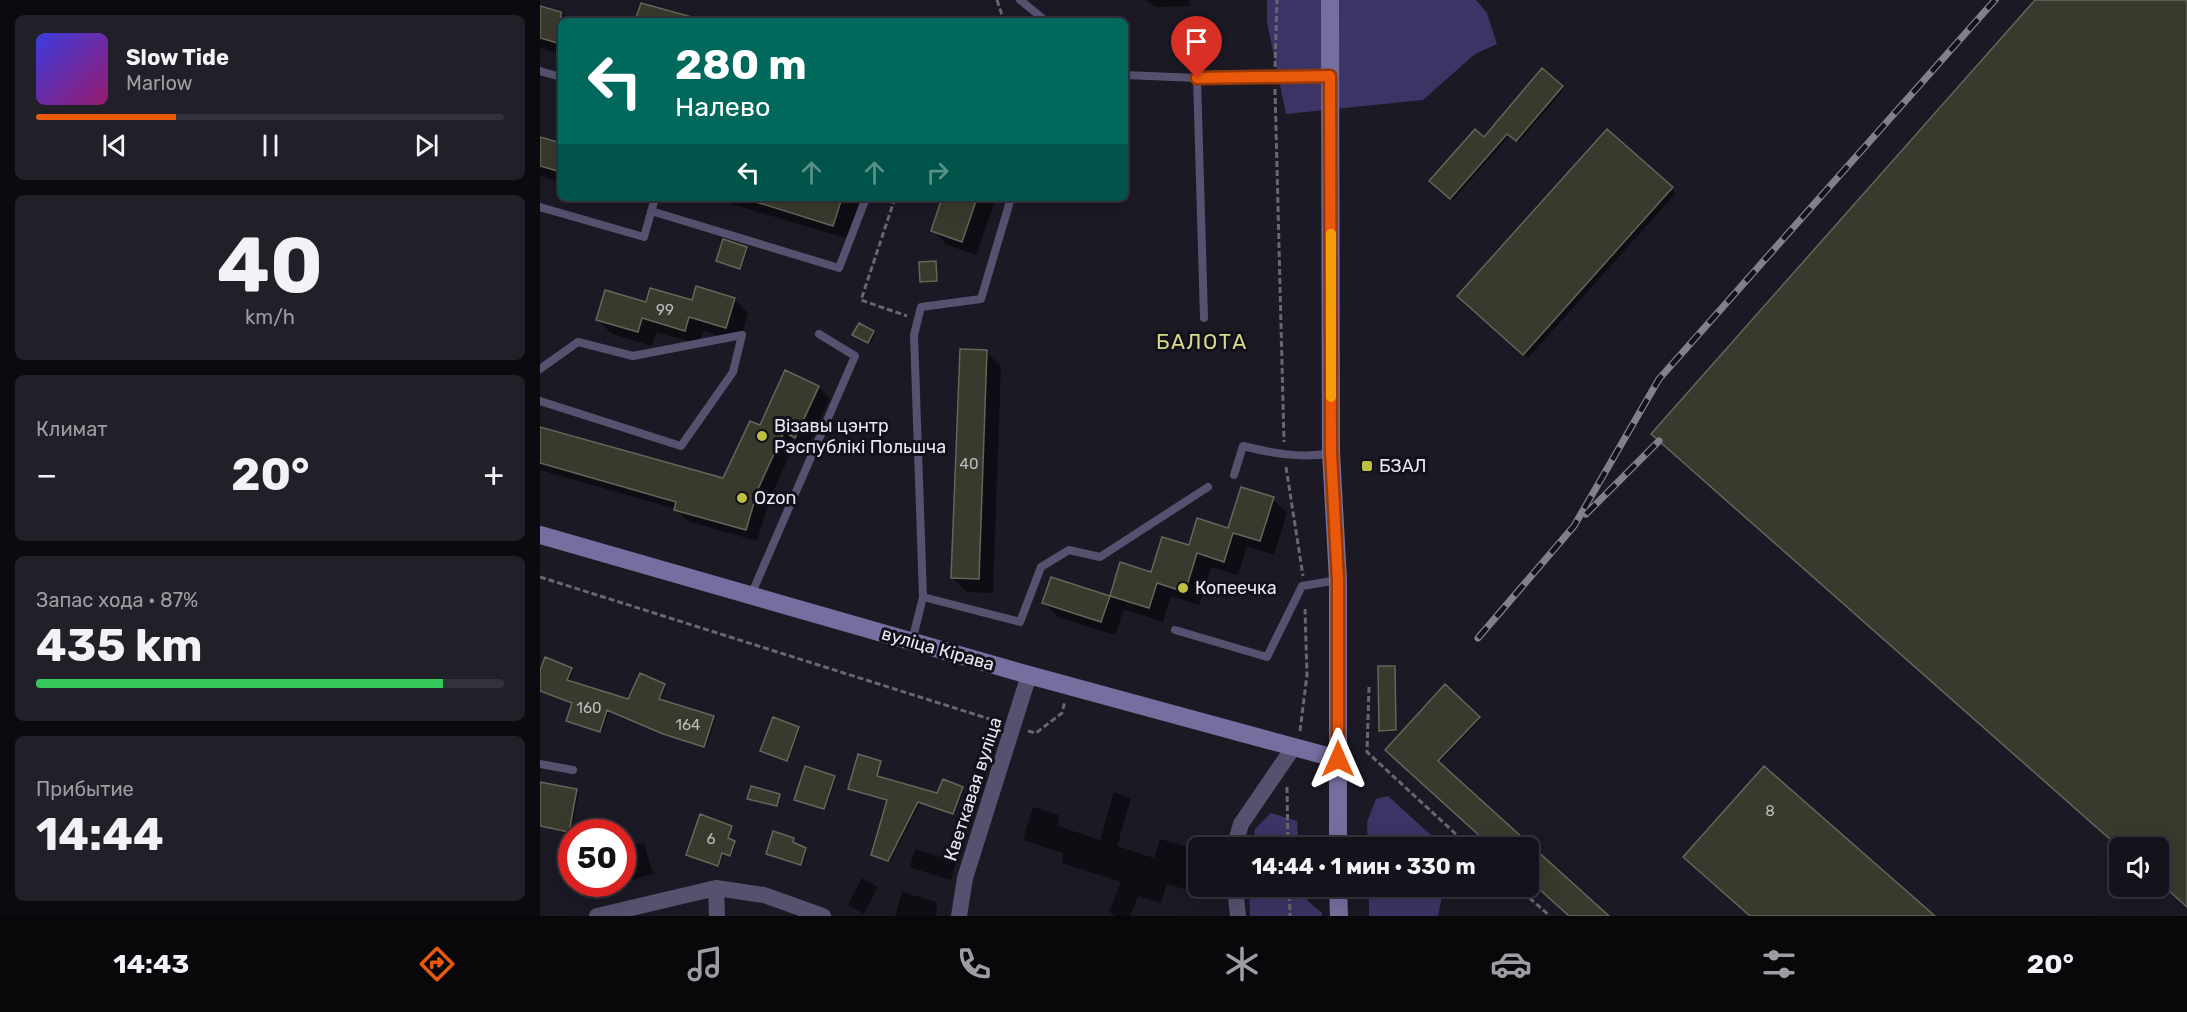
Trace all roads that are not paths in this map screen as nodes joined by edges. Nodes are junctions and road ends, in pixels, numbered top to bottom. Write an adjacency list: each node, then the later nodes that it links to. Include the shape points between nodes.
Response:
1 (1020, 0): 3 (lane)
2 (1330, 0): 7 (main road)
3 (1042, 18)
4 (540, 71): 6 (lane)
5 (1128, 75): 8 (lane)
6 (558, 76)
7 (1330, 76): 8 (lane); 18 (main road)
8 (1197, 78): 14 (lane)
9 (654, 201): 13 (lane)
10 (865, 201): 13 (lane, via 839,268)
11 (1010, 201): 24 (lane, via 981,299 921,307 914,335)
12 (540, 207): 13 (lane, via 644,237)
13 (651, 211)
14 (1204, 318)
15 (819, 334): 23 (lane, via 855,356)
16 (540, 369): 17 (lane, via 578,342 633,356 742,335 733,372 681,446)
17 (540, 401)
18 (1331, 452): 19 (lane, via 1316,456 1243,446); 22 (main road)
19 (1234, 475)
20 (1208, 487): 24 (lane, via 1100,557 1069,550 1041,567 1020,622)
21 (540, 535): 23 (main road, вуліца Кірава)
22 (1338, 580): 25 (lane, via 1302,586 1267,657); 29 (main road)
23 (751, 594): 26 (main road, вуліца Кірава)
24 (923, 597): 26 (lane)
25 (1174, 630)
26 (912, 642): 27 (main road, вуліца Кірава)
27 (1029, 675): 28 (main road, вуліца Кірава); 40 (street, Кветкавая вуліца, via 965,878)
28 (1295, 749): 29 (main road, вуліца Кірава); 32 (street, via 1241,824)
29 (1338, 759): 33 (main road)
30 (540, 764): 31 (lane)
31 (573, 770)
32 (1237, 837)
33 (1338, 837)
34 (716, 888): 37 (street); 38 (street); 39 (street, via 764,895)
35 (1236, 897): 41 (street)
36 (1338, 897): 42 (main road)
37 (597, 916)
38 (717, 916)
39 (823, 916)
40 (958, 916)
41 (1238, 916)
42 (1339, 916)

